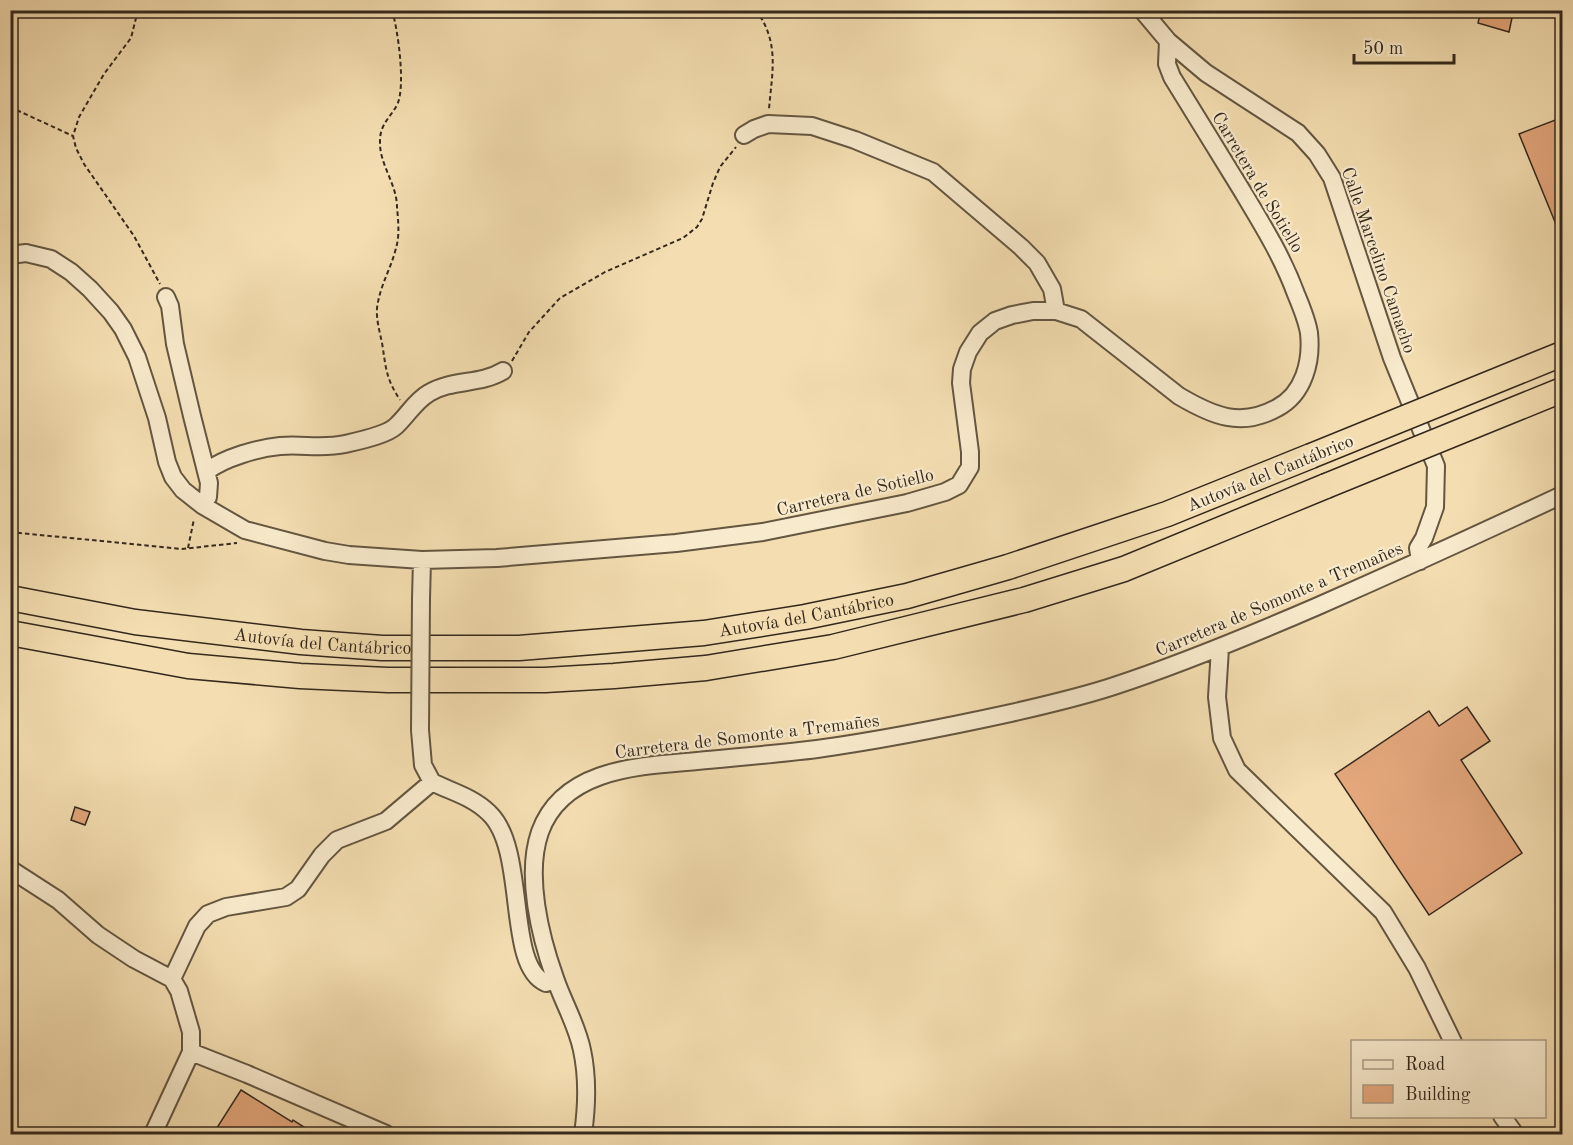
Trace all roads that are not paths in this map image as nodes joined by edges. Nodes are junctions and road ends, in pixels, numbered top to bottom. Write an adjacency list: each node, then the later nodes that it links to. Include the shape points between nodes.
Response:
1 (1142, 10): 2 (street, Calle Marcelino Camacho)
2 (1168, 41): 6 (street, Carretera de Sotiello, via 1167,64 1172,77 1284,261 1308,331 1310,350 1305,375 1296,393 1262,416 1222,416 1179,396 1081,319); 14 (street, Calle Marcelino Camacho, via 1206,73 1298,133 1332,178 1392,358 1436,466 1435,507 1418,548)
3 (744, 135): 6 (street, via 768,124 812,126 933,172 1037,263 1052,289)
4 (10, 255): 12 (street, Carretera de Sotiello, via 26,253 51,259 71,272 111,312 137,357 173,477)
5 (166, 297): 10 (street)
6 (1056, 311): 13 (street, Carretera de Sotiello, via 1033,311 995,321 980,333 968,352 961,383 970,466 959,485 945,492 742,535 497,558)
7 (1563, 354): 15 (highway, Autovía del Cantábrico, bridge, via 1167,514 1008,567 907,596 704,633 519,648 382,648 135,622)
8 (503, 371): 10 (street, via 492,377 448,384 428,393 394,428 375,436 321,447 267,448 218,463)
9 (1563, 390): 19 (highway, Autovía del Cantábrico, bridge, via 1124,569 1024,600 833,647 706,668 545,680 388,680)
10 (207, 471): 12 (street, via 208,497)
11 (1563, 495): 14 (street, Carretera de Somonte a Tremañes)
12 (202, 505): 13 (street, Carretera de Sotiello, via 255,533 341,554)
13 (422, 560): 20 (street, bridge, via 420,730 423,765)
14 (1420, 561): 18 (street, Carretera de Somonte a Tremañes)
15 (10, 597)
16 (10, 633): 19 (highway, Autovía del Cantábrico)
17 (10, 646): 19 (highway, via 126,667)
18 (1220, 648): 23 (street, Carretera de Somonte a Tremañes, via 1112,687 952,726 816,749 628,768 595,778 571,791 555,806 540,831 534,862 536,905); 24 (street, via 1217,697 1221,738 1237,770 1383,912 1417,968)
19 (188, 666)
20 (432, 782): 22 (street, via 386,821 338,840 298,889 286,897 226,907 208,914 197,926); 23 (street, via 472,799 503,832 513,871 522,944 540,981)
21 (10, 869): 22 (street, via 58,900 116,947)
22 (172, 979): 25 (street, via 191,1032)
23 (555, 979): 29 (street, Carretera de Somonte a Tremañes, via 582,1048 587,1087)
24 (1453, 1040)
25 (191, 1052): 27 (street); 28 (street)
26 (1503, 1118): 30 (street)
27 (153, 1134)
28 (386, 1134)
29 (583, 1134)
30 (1515, 1134)

